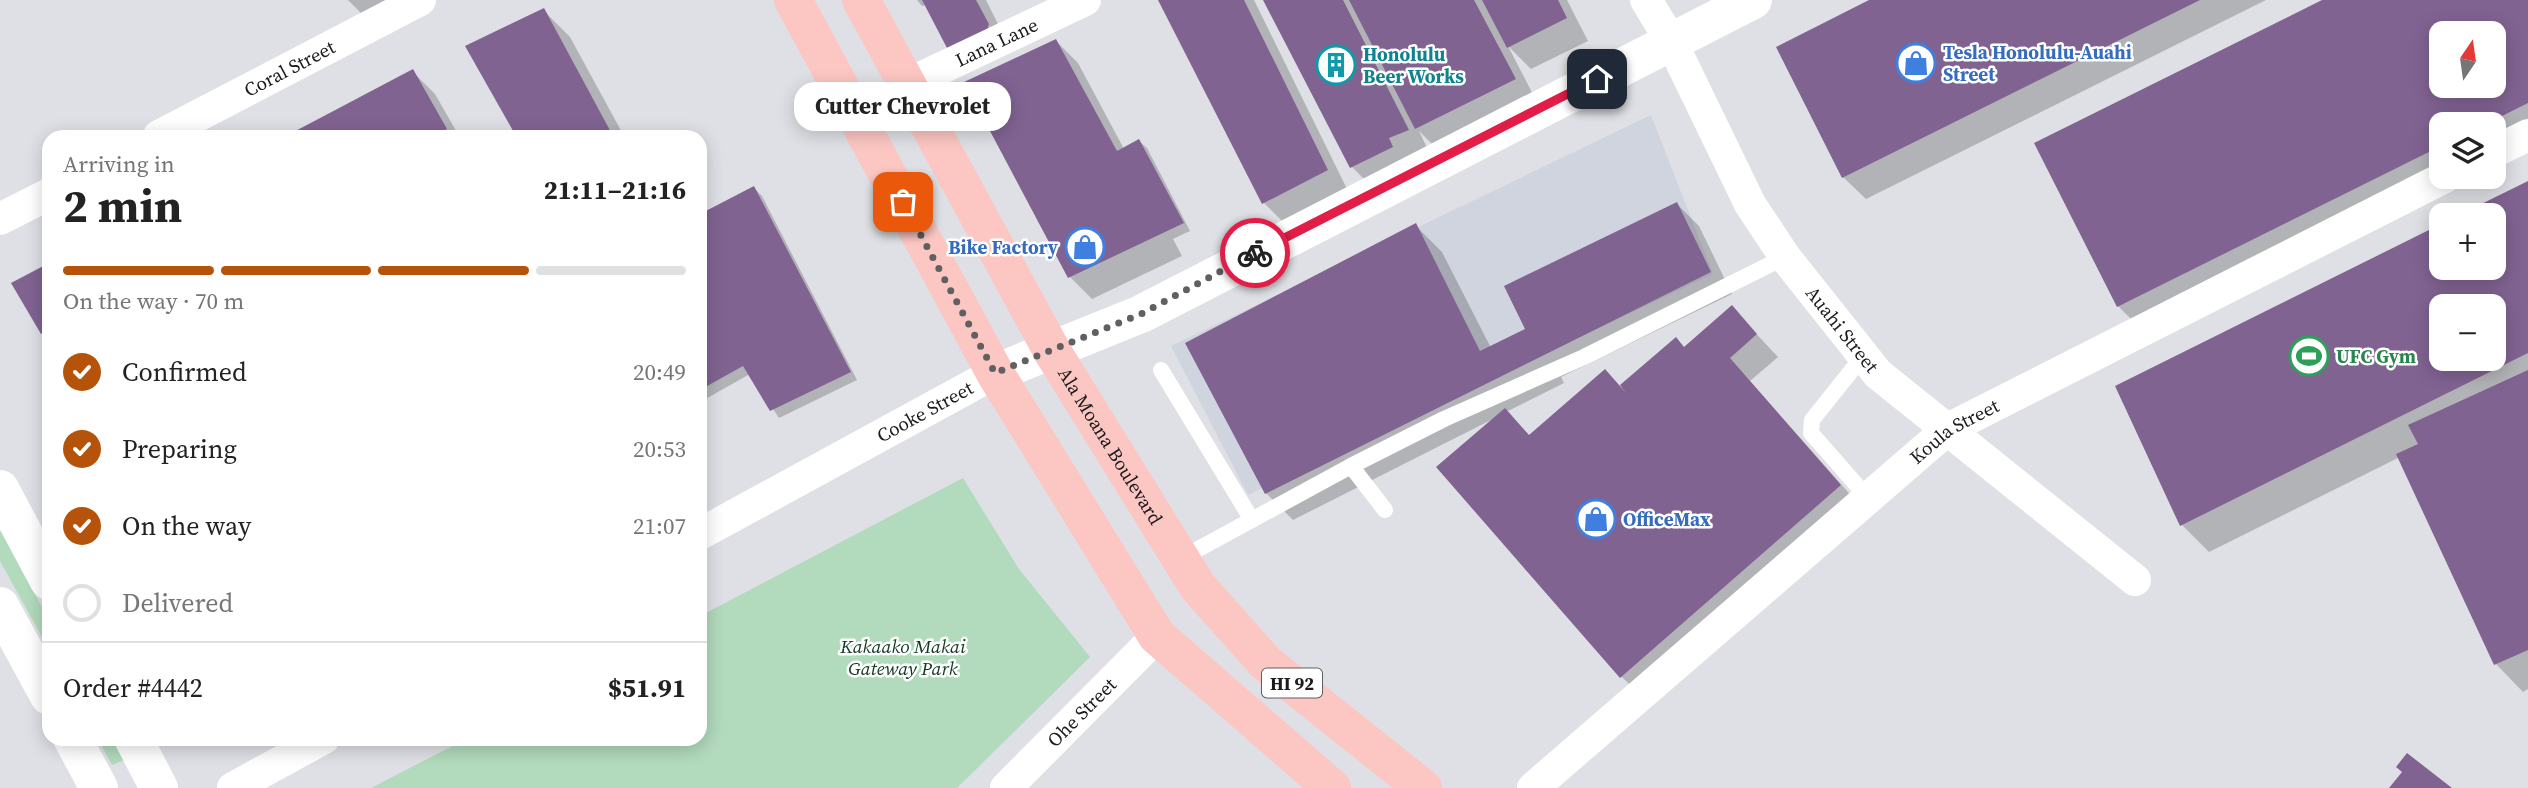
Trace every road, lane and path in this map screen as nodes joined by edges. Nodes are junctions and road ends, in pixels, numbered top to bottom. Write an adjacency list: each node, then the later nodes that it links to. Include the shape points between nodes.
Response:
1 (420, 0): 9 (street, Coral Street)
2 (793, 0): 19 (main road, HI 92)
3 (861, 0): 8 (main road, Ala Moana Boulevard / HI 92)
4 (1085, 0): 8 (street, Lana Lane)
5 (1646, 0): 7 (street, Auahi Street)
6 (1753, 0): 7 (street, Cooke Street)
7 (1671, 41): 15 (street, Auahi Street, via 1750,204); 16 (street, Cooke Street, via 1141,314)
8 (908, 85): 16 (main road, Ala Moana Boulevard / HI 92)
9 (171, 130)
10 (2528, 135): 11 (street)
11 (2506, 146)
12 (2429, 185): 20 (street, Koula Street)
13 (42, 198): 14 (street)
14 (0, 219)
15 (1785, 257): 17 (street, Auahi Street); 21 (lane)
16 (1052, 351): 19 (street, Cooke Street); 27 (main road, Ala Moana Boulevard / HI 92)
17 (1864, 355): 20 (street, Auahi Street, via 1878,374); 23 (lane, via 1812,420 1811,433)
18 (1161, 370): 25 (lane)
19 (995, 373): 26 (street, Cooke Street); 31 (main road, HI 92)
20 (1948, 429): 23 (street, Koula Street); 29 (street, Auahi Street)
21 (1350, 466): 24 (lane); 25 (lane)
22 (0, 489): 28 (street)
23 (1868, 498): 42 (street, Koula Street)
24 (1385, 510)
25 (1252, 520): 27 (lane)
26 (707, 530)
27 (1180, 559): 41 (main road, Ala Moana Boulevard / HI 92, via 1198,587 1266,663)
28 (42, 568)
29 (2135, 580)
30 (0, 606): 32 (street)
31 (1157, 636): 39 (street, Ohe Street); 40 (main road, HI 92)
32 (42, 683)
33 (76, 746): 36 (street)
34 (137, 746): 37 (street)
35 (309, 746): 38 (street)
36 (99, 788)
37 (159, 788)
38 (233, 788)
39 (1006, 788)
40 (1332, 788)
41 (1423, 788)
42 (1532, 788)

